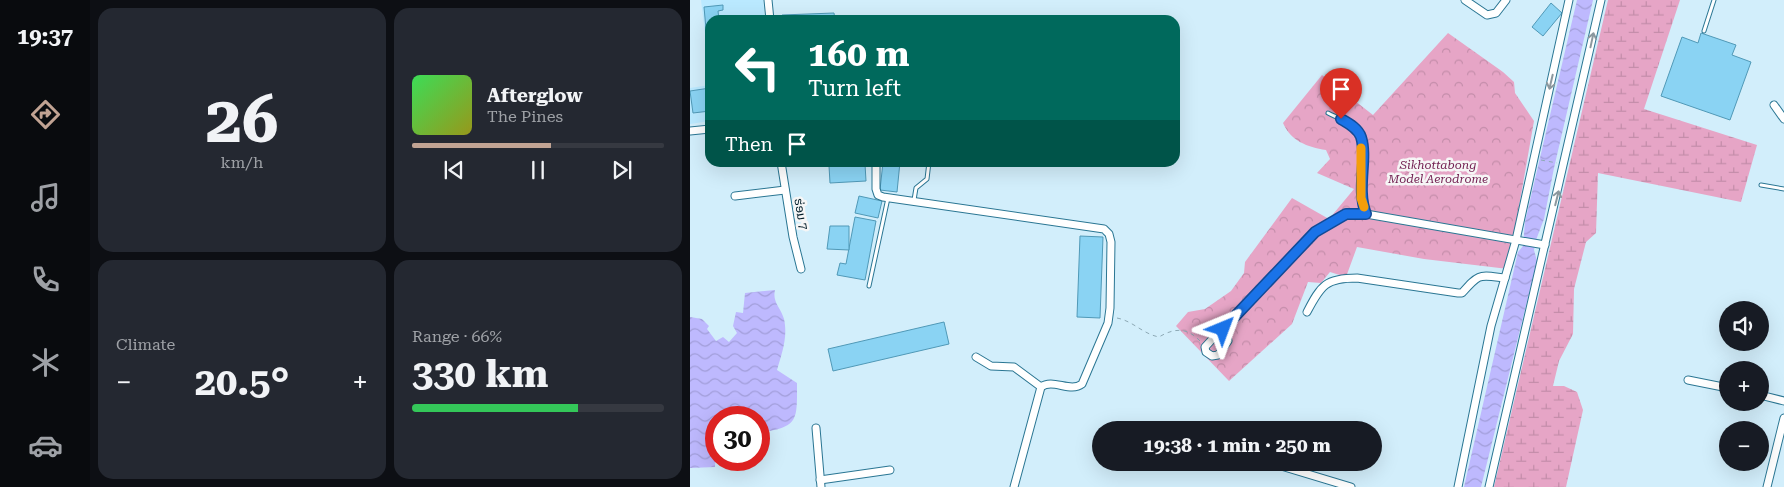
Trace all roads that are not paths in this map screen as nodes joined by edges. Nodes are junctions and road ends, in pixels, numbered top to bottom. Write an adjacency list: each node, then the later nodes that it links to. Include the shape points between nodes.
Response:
1 (768, 0): 7 (street)
2 (1465, 0): 3 (street, via 1487,15 1496,13)
3 (1506, 0)
4 (1569, 0): 24 (street, one-way to 24)
5 (1601, 0): 25 (street, one-way to 5)
6 (1714, 0): 8 (lane)
7 (770, 15)
8 (1704, 31)
9 (1774, 105): 11 (street)
10 (1328, 113): 23 (lane, via 1354,127 1361,137 1361,198)
11 (1784, 118)
12 (705, 130): 13 (street)
13 (690, 131)
14 (782, 167): 19 (street, ຮ່ອມ 7)
15 (876, 167): 21 (street, via 878,195)
16 (928, 167): 22 (lane, via 927,179 916,188)
17 (1762, 185): 18 (lane)
18 (1784, 189)
19 (785, 190): 20 (street); 26 (street, ຮ່ອມ 7)
20 (735, 196)
21 (888, 198): 22 (street); 28 (lane)
22 (914, 200): 34 (street, via 1104,229 1109,234 1109,316 1094,360 1082,384 1076,388 1048,384)
23 (1366, 214): 24 (street); 30 (street, via 1346,214 1315,232)
24 (1519, 240): 25 (street); 27 (street)
25 (1542, 245): 45 (street)
26 (801, 269)
27 (1505, 278): 29 (street, via 1478,277 1458,293 1344,278 1319,289); 44 (street, via 1491,326)
28 (869, 286)
29 (1307, 312)
30 (1223, 329): 30 (street, via 1205,348 1212,356 1218,355 1228,342)
31 (976, 357): 34 (street, via 991,366 1014,367)
32 (1688, 380): 33 (street)
33 (1719, 386)
34 (1041, 387): 42 (street)
35 (1769, 397): 36 (street)
36 (1784, 400)
37 (1784, 418): 46 (street)
38 (816, 428): 41 (street)
39 (890, 470): 41 (street)
40 (1298, 471): 43 (street)
41 (821, 483)
42 (1014, 487)
43 (1351, 487)
44 (1458, 487)
45 (1489, 487)
46 (1767, 487)

